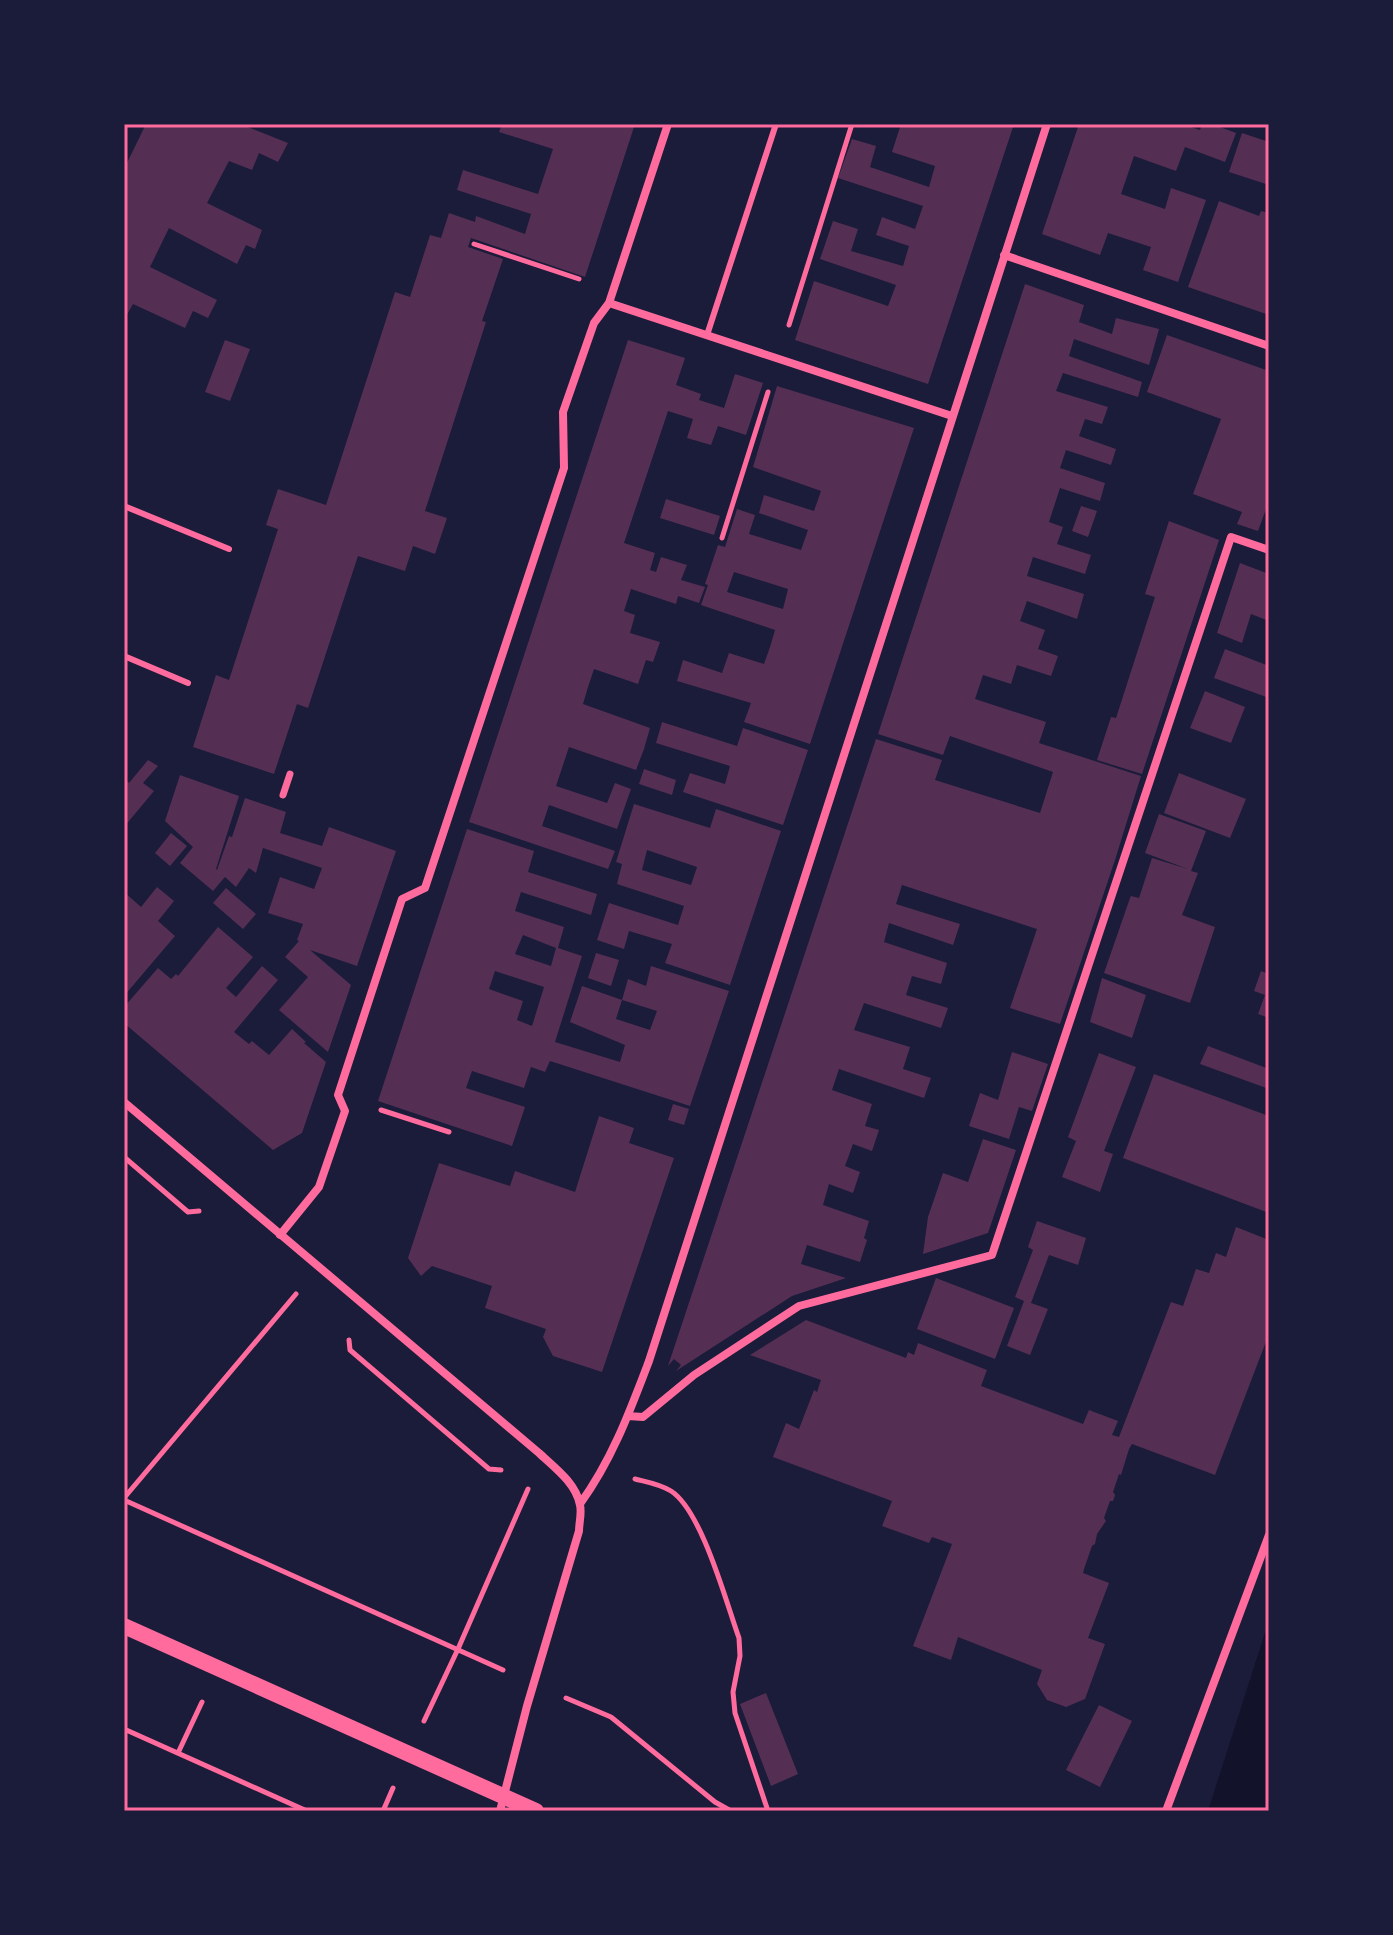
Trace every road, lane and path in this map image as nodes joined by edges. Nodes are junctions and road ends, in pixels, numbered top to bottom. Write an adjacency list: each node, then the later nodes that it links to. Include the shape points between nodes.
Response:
1 (668, 124): 6 (street)
2 (776, 124): 8 (lane)
3 (1047, 124): 5 (street)
4 (474, 244): 6 (path)
5 (1004, 255): 9 (street); 10 (street)
6 (613, 291): 7 (street)
7 (609, 303): 8 (street); 18 (street, via 594,323 563,412 564,468 430,874 425,888 402,899)
8 (707, 335): 10 (street)
9 (1269, 346)
10 (952, 416): 23 (street)
11 (124, 506): 12 (lane)
12 (229, 549)
13 (1269, 550): 23 (street, via 1231,537 992,1255 799,1306 694,1375 643,1417)
14 (124, 656): 15 (lane)
15 (188, 683)
16 (290, 774): 17 (street)
17 (283, 795)
18 (338, 1095): 20 (path); 21 (street, via 345,1111 319,1187)
19 (124, 1102): 21 (street)
20 (449, 1132)
21 (280, 1235): 22 (street)
22 (318, 1268): 24 (street); 25 (path)
23 (628, 1416): 26 (street)
24 (539, 1453): 26 (street, via 572,1487); 29 (path, via 526,1471 529,1488)
25 (124, 1499): 29 (path)
26 (580, 1504): 31 (street, via 579,1531); 39 (path, via 617,1482 635,1479 670,1491 689,1511 739,1638 735,1713)
27 (1269, 1535): 40 (street)
28 (124, 1626): 30 (main road)
29 (458, 1649): 31 (path); 32 (path)
30 (218, 1669): 34 (path); 35 (main road)
31 (533, 1684): 35 (street); 38 (path, via 611,1717)
32 (422, 1723)
33 (124, 1729): 34 (path)
34 (178, 1753): 36 (path)
35 (502, 1804): 37 (main road)
36 (307, 1811)
37 (536, 1811)
38 (731, 1811)
39 (768, 1811)
40 (1166, 1811)

